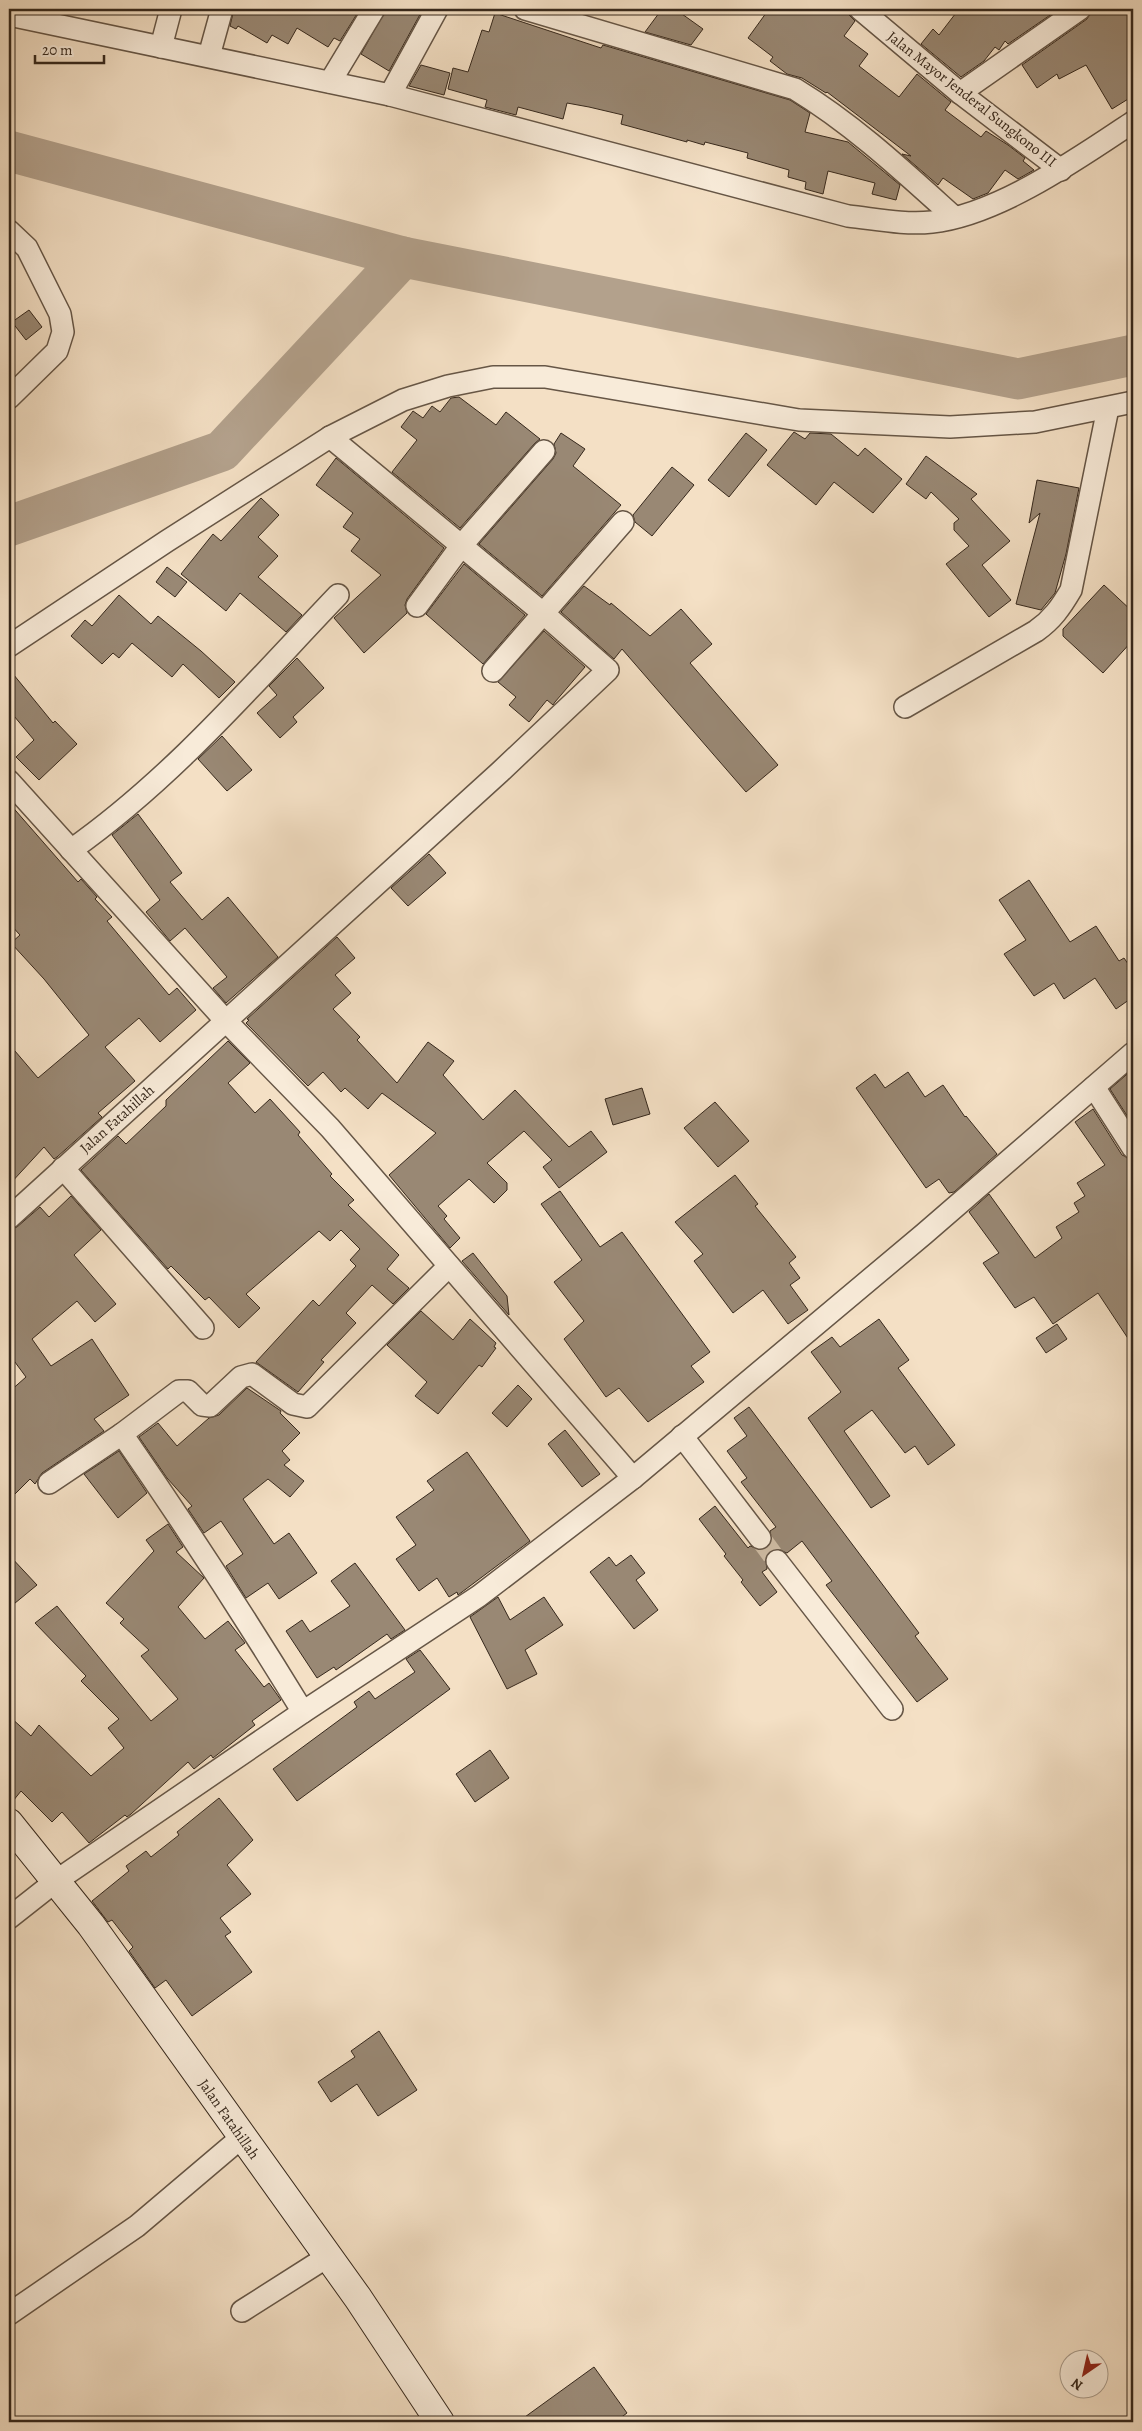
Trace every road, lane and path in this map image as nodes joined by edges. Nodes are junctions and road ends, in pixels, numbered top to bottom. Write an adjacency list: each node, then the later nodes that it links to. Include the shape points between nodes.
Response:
1 (171, 9): 9 (street)
2 (222, 9): 10 (street)
3 (374, 9): 11 (street)
4 (437, 9): 13 (street)
5 (525, 9): 16 (street, via 795,89 832,111)
6 (860, 9): 12 (street, Jalan Mayor Jenderal Sungkono III)
7 (1080, 9): 12 (street)
8 (9, 14): 9 (street)
9 (161, 46): 10 (street)
10 (209, 56): 11 (street)
11 (330, 82): 13 (street)
12 (960, 93): 15 (street, Jalan Mayor Jenderal Sungkono III)
13 (390, 95): 16 (street, via 848,216 893,222 932,222)
14 (1133, 122): 15 (street)
15 (1061, 170): 16 (street, via 976,211)
16 (954, 217)
17 (9, 231): 18 (street, via 26,248 60,314 63,332 57,351)
18 (9, 398)
19 (1133, 402): 20 (street)
20 (1108, 408): 21 (street, via 1035,422 992,426 799,420 545,377 493,377 448,386 404,400); 30 (street, via 1071,590 1061,607 1036,631)
21 (330, 437): 24 (street); 28 (street)
22 (544, 451): 24 (street)
23 (623, 522): 27 (street)
24 (461, 546): 26 (street); 27 (street)
25 (338, 595): 32 (street, via 171,768)
26 (417, 606)
27 (544, 614): 29 (street); 33 (street, Jalan Fatahillah, via 608,670)
28 (9, 646)
29 (493, 671)
30 (905, 707)
31 (9, 781): 32 (street)
32 (71, 850): 33 (street)
33 (225, 1020): 37 (street, Jalan Fatahillah); 39 (street, via 330,1128)
34 (1133, 1053): 35 (street)
35 (1094, 1086): 36 (street); 42 (street, via 924,1234)
36 (1133, 1148)
37 (63, 1168): 38 (street, Jalan Fatahillah); 40 (street)
38 (9, 1218)
39 (449, 1266): 41 (street, via 307,1406 293,1404 252,1374 241,1377 210,1406 202,1404 188,1391 179,1391); 43 (street)
40 (204, 1328)
41 (122, 1434): 44 (street); 48 (street, via 242,1612)
42 (682, 1436): 43 (street); 45 (street)
43 (632, 1478): 48 (street, via 479,1596)
44 (49, 1483)
45 (760, 1538)
46 (777, 1561): 47 (street)
47 (892, 1710)
48 (303, 1712): 50 (street)
49 (9, 1823): 50 (street, Jalan Fatahillah)
50 (56, 1881): 51 (street); 52 (street, Jalan Fatahillah)
51 (9, 1918)
52 (242, 2137): 53 (street, Jalan Fatahillah); 55 (street, via 137,2226)
53 (327, 2256): 54 (street); 56 (street, Jalan Fatahillah)
54 (242, 2311)
55 (9, 2314)
56 (440, 2422)

